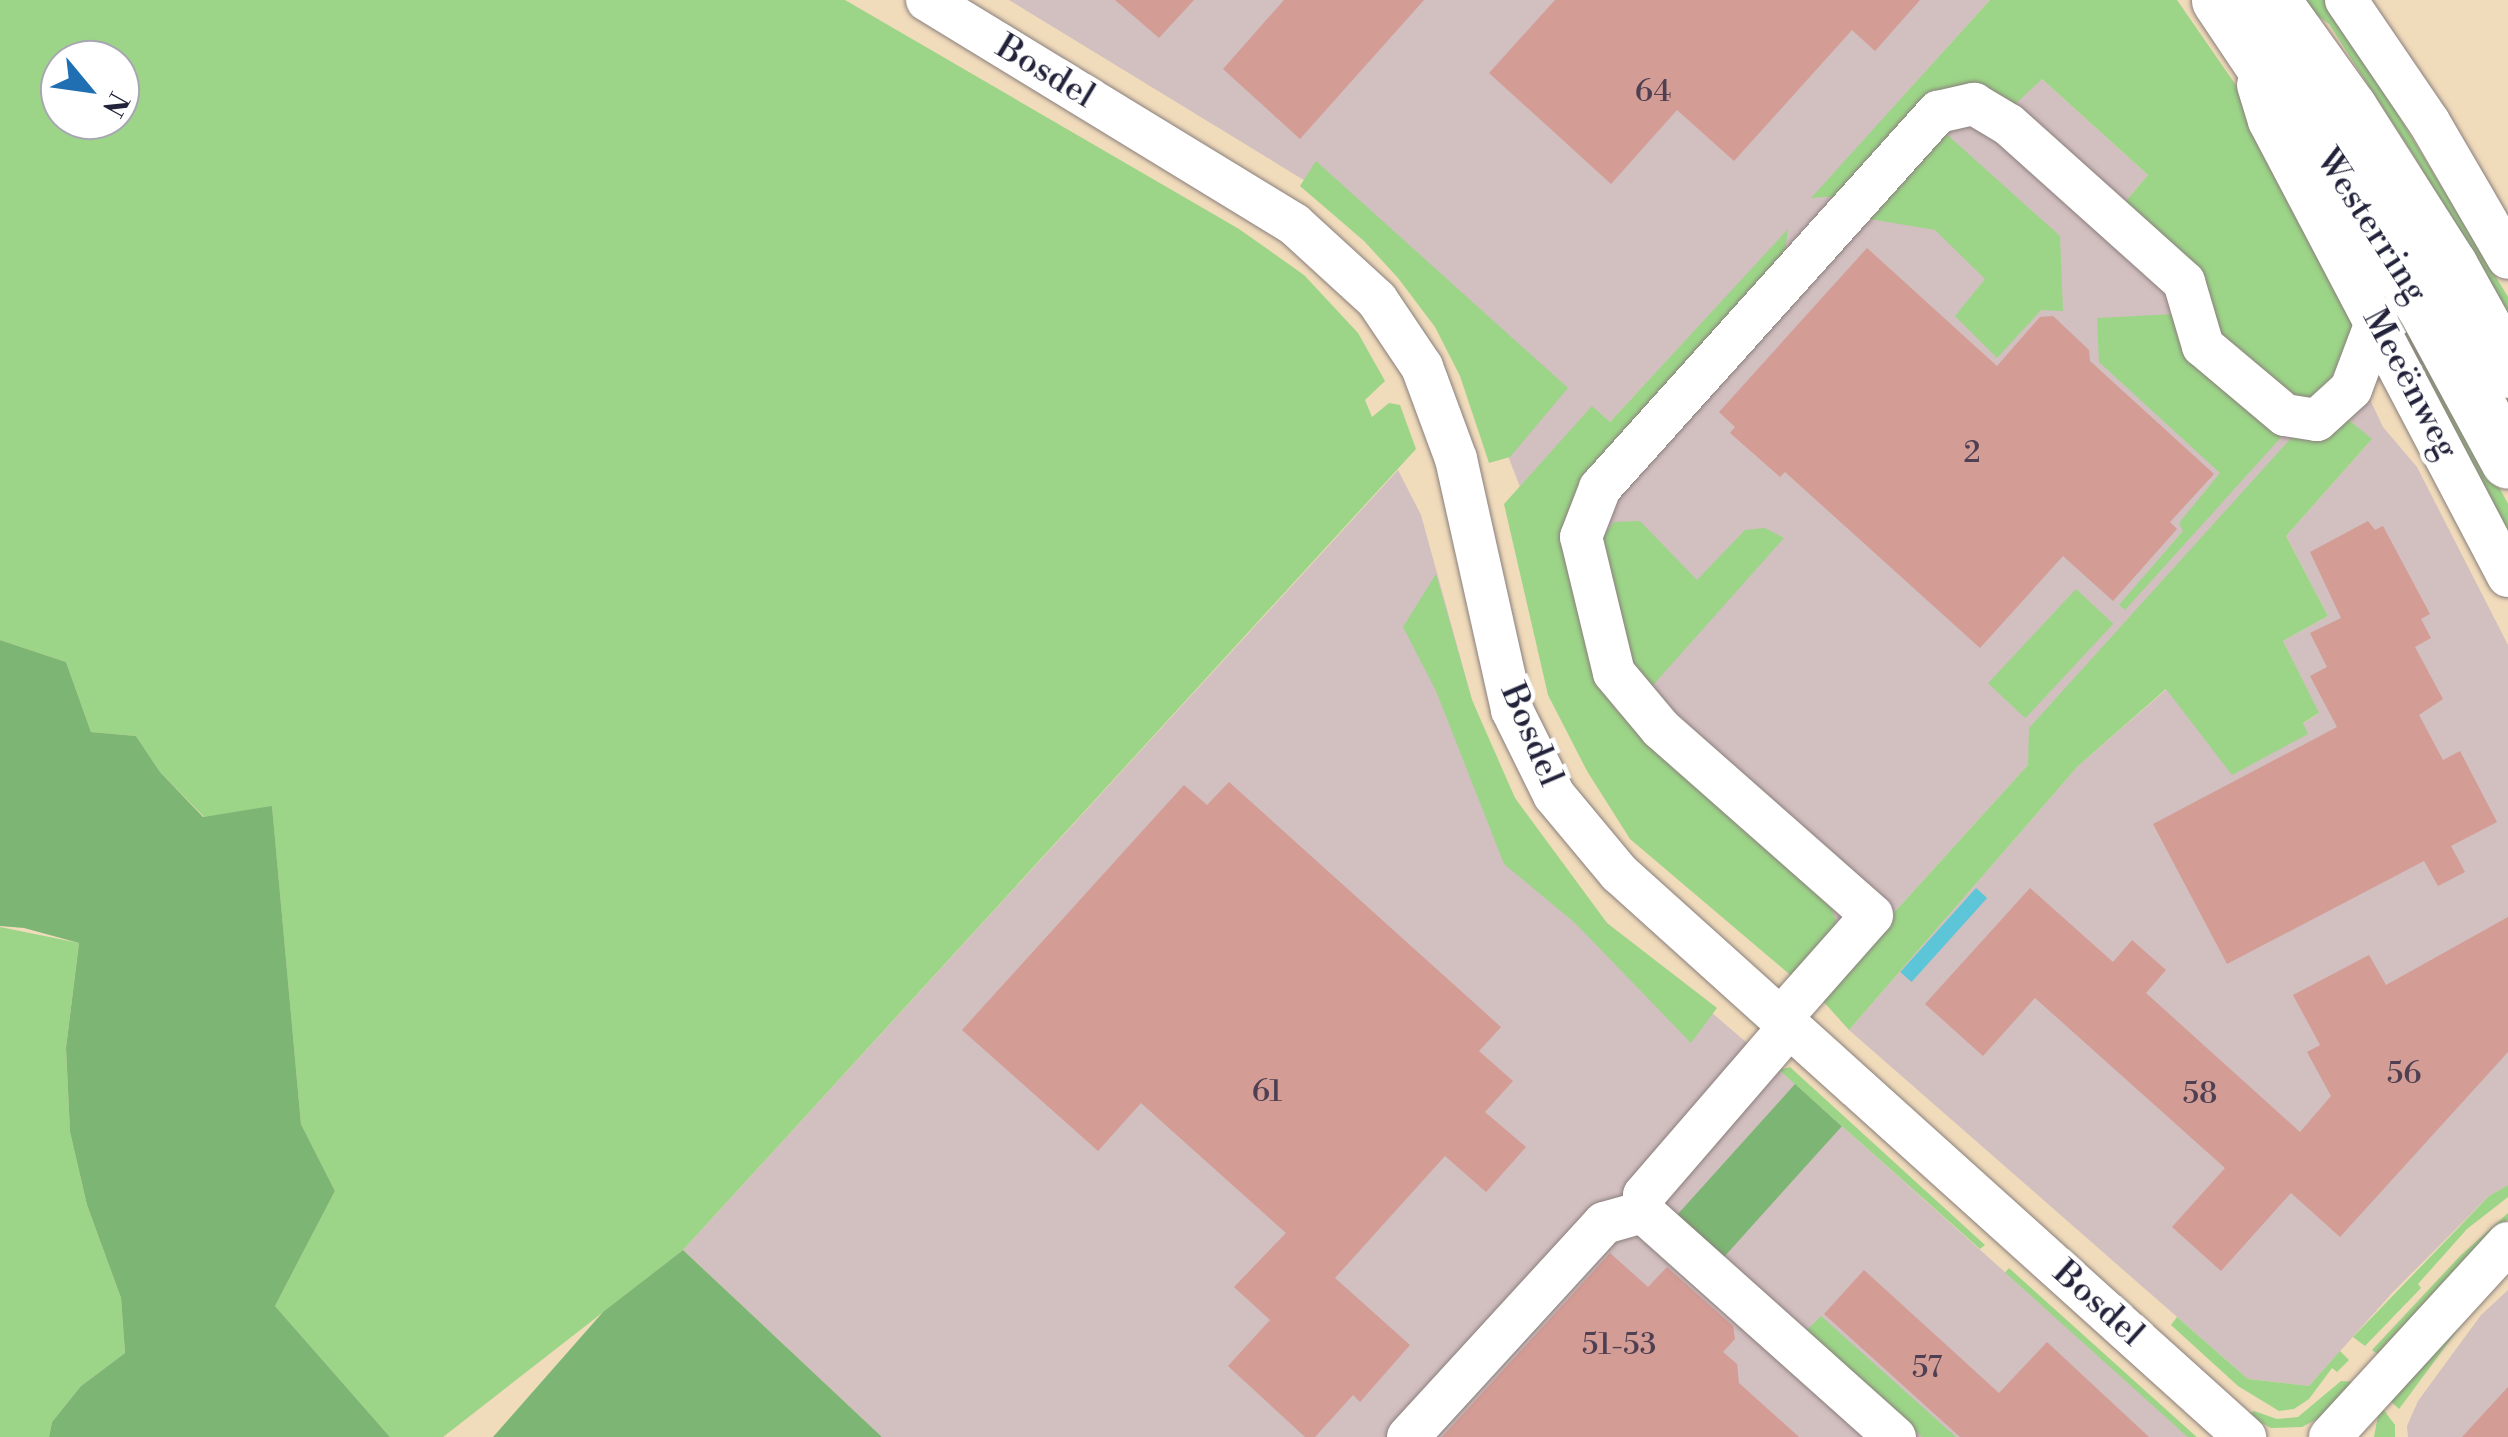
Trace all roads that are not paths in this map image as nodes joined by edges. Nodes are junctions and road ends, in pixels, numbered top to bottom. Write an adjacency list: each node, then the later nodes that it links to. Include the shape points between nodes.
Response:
1 (927, 0): 11 (street, Bosdel, via 1294,224 1376,300 1422,368 1456,459 1512,710 1554,794 1619,873)
2 (2346, 0): 4 (street)
3 (2244, 9): 5 (street, Meeënweg, via 2269,121); 6 (highway, Westerring, via 2410,203); 9 (highway, Westerring, via 2424,306)
4 (2508, 258)
5 (2377, 320): 7 (street); 8 (street, Meeënweg)
6 (2508, 370)
7 (2350, 390): 8 (street); 11 (street, via 2317,420 2286,415 2203,346 2184,282 2009,125 1974,104 1938,112 1600,488 1581,536 1614,674 1662,729 1872,915)
8 (2413, 390): 10 (street, Meeënweg)
9 (2508, 461)
10 (2508, 576)
11 (1785, 1022): 12 (street, via 1644,1195); 17 (street, Bosdel)
12 (1642, 1212): 15 (street, via 1604,1224); 16 (street)
13 (2508, 1243): 14 (street)
14 (2333, 1436)
15 (1408, 1437)
16 (1895, 1437)
17 (2245, 1437)

